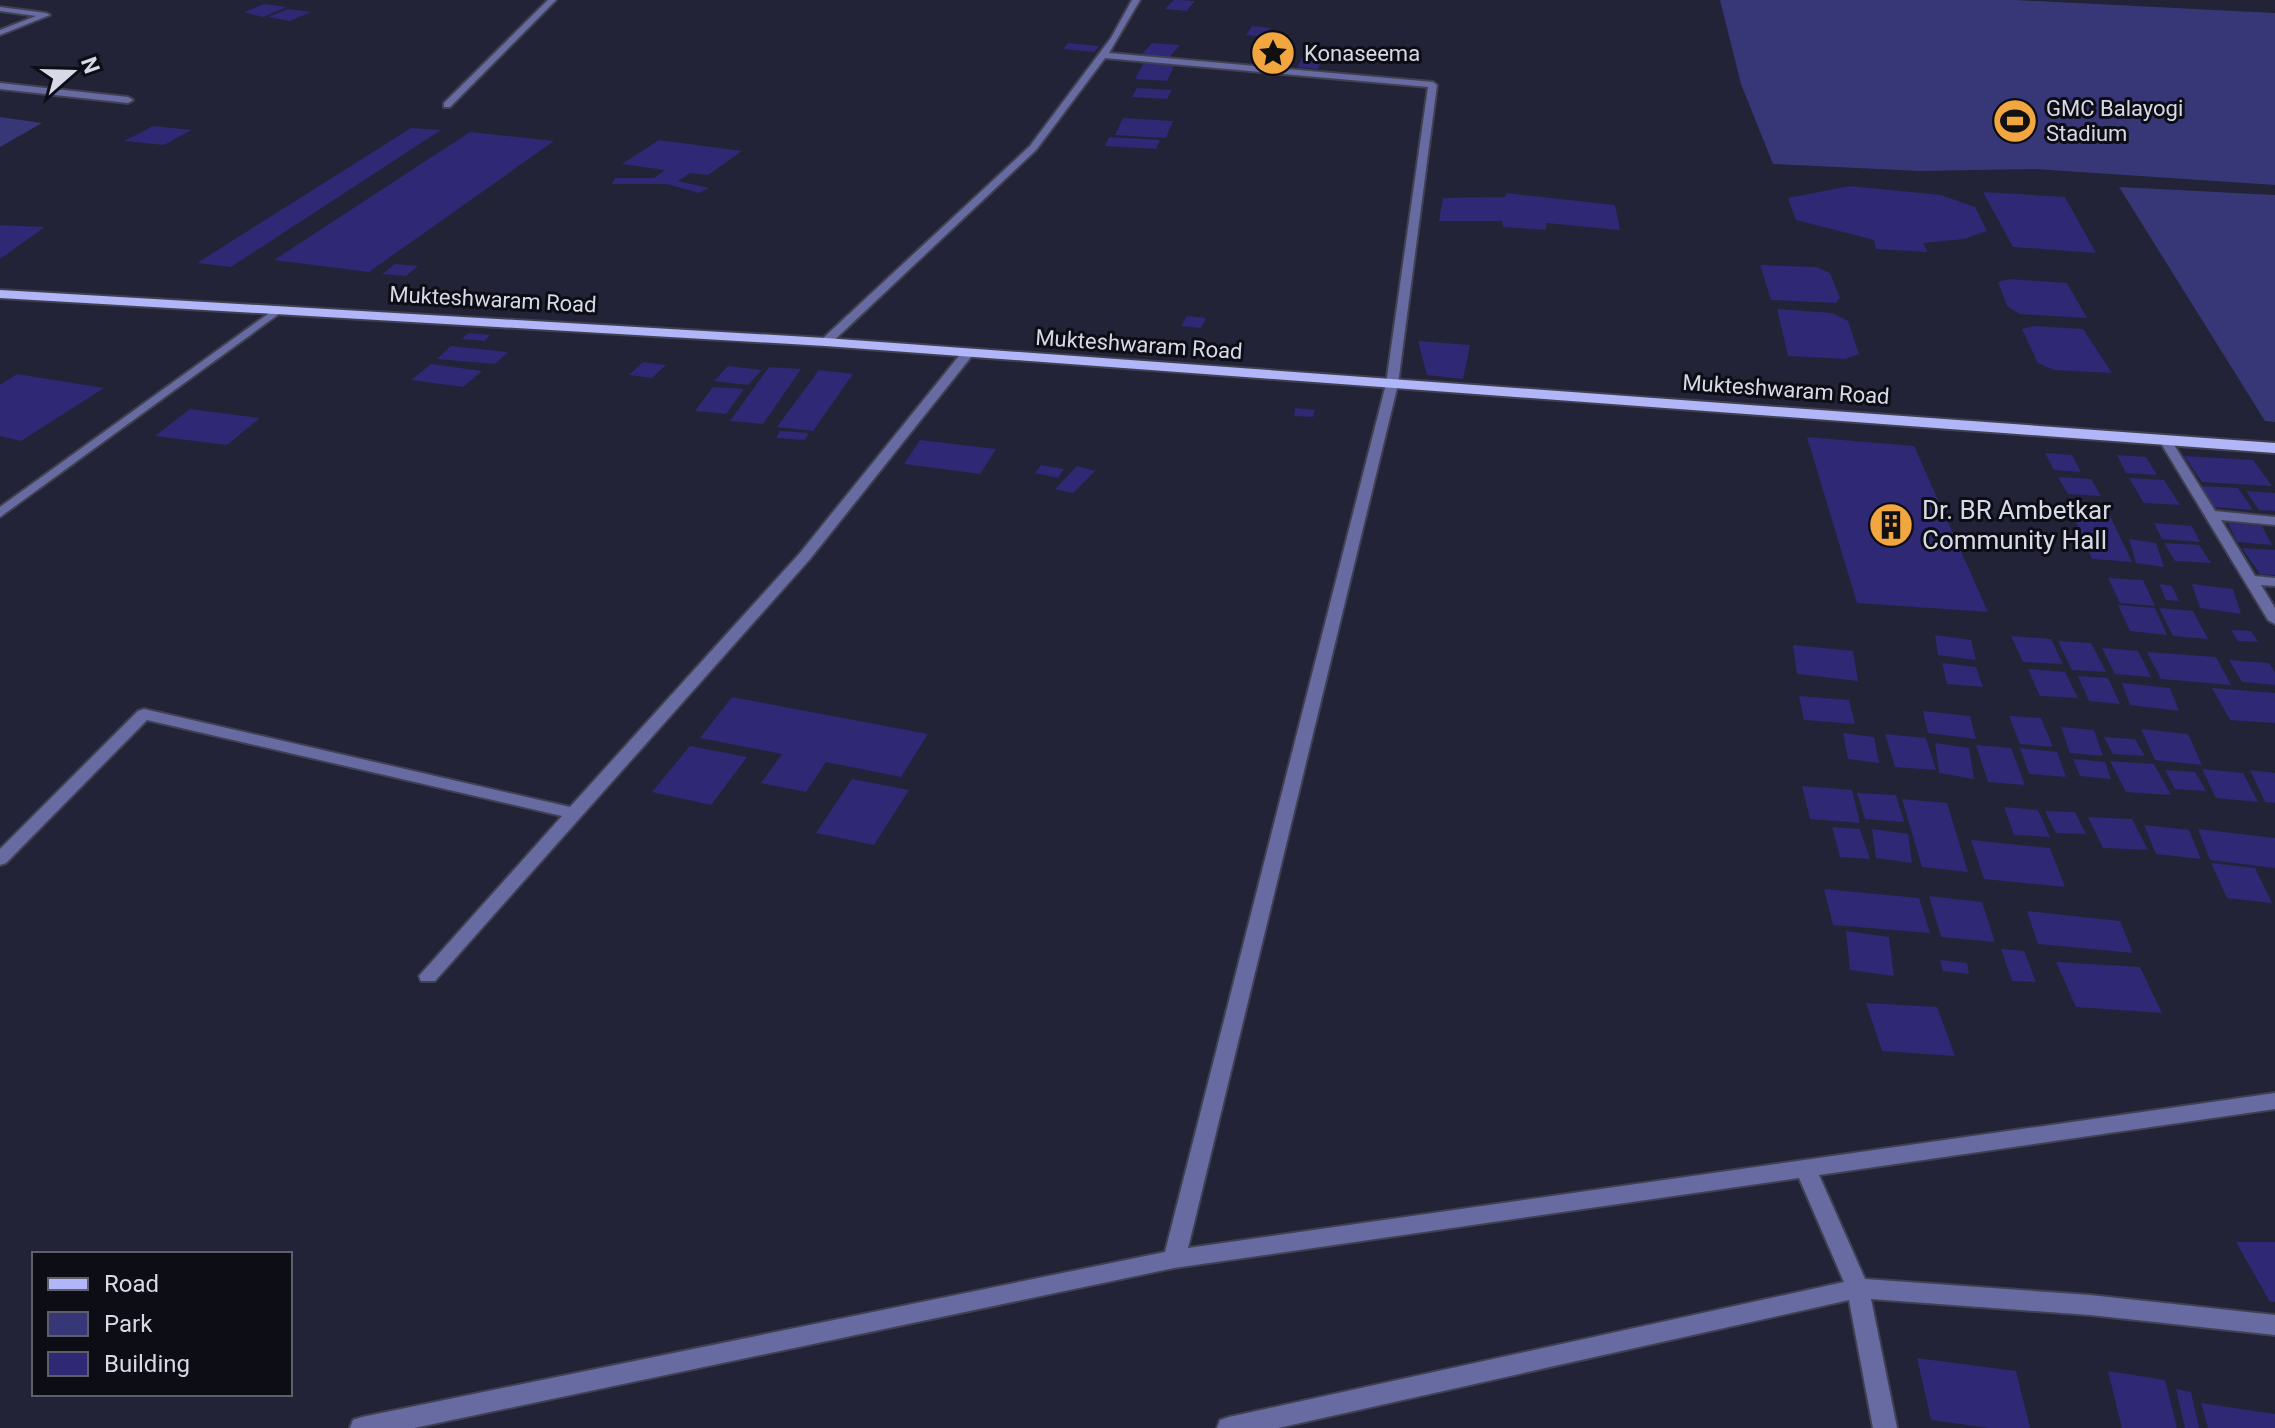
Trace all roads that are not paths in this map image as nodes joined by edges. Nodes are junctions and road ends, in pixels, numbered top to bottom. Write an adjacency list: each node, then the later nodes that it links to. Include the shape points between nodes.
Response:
1 (552, 0): 8 (street)
2 (1136, 0): 5 (street)
3 (0, 9): 4 (street, via 46,15)
4 (0, 33)
5 (1103, 55): 11 (street, via 1033,148); 13 (street, via 1433,85)
6 (0, 86): 7 (street)
7 (128, 100)
8 (447, 105)
9 (0, 294): 10 (main road, Mukteshwaram Road)
10 (279, 309): 11 (main road, Mukteshwaram Road); 16 (street)
11 (825, 342): 12 (main road, Mukteshwaram Road)
12 (967, 354): 13 (main road, Mukteshwaram Road); 22 (street, via 805,556)
13 (1392, 384): 14 (main road, Mukteshwaram Road); 27 (street)
14 (2165, 440): 15 (main road, Mukteshwaram Road); 17 (street)
15 (2275, 448)
16 (0, 513)
17 (2211, 515): 18 (street); 19 (street)
18 (2275, 521)
19 (2251, 580): 20 (street); 21 (street)
20 (2275, 582)
21 (2275, 620)
22 (574, 813): 23 (street, via 144,714); 24 (street)
23 (0, 859)
24 (428, 976)
25 (2275, 1101): 26 (street)
26 (1806, 1169): 27 (street); 28 (street)
27 (1174, 1259): 30 (street)
28 (1858, 1288): 29 (street); 31 (street); 32 (street)
29 (2275, 1325)
30 (362, 1428)
31 (1229, 1428)
32 (1885, 1428)

